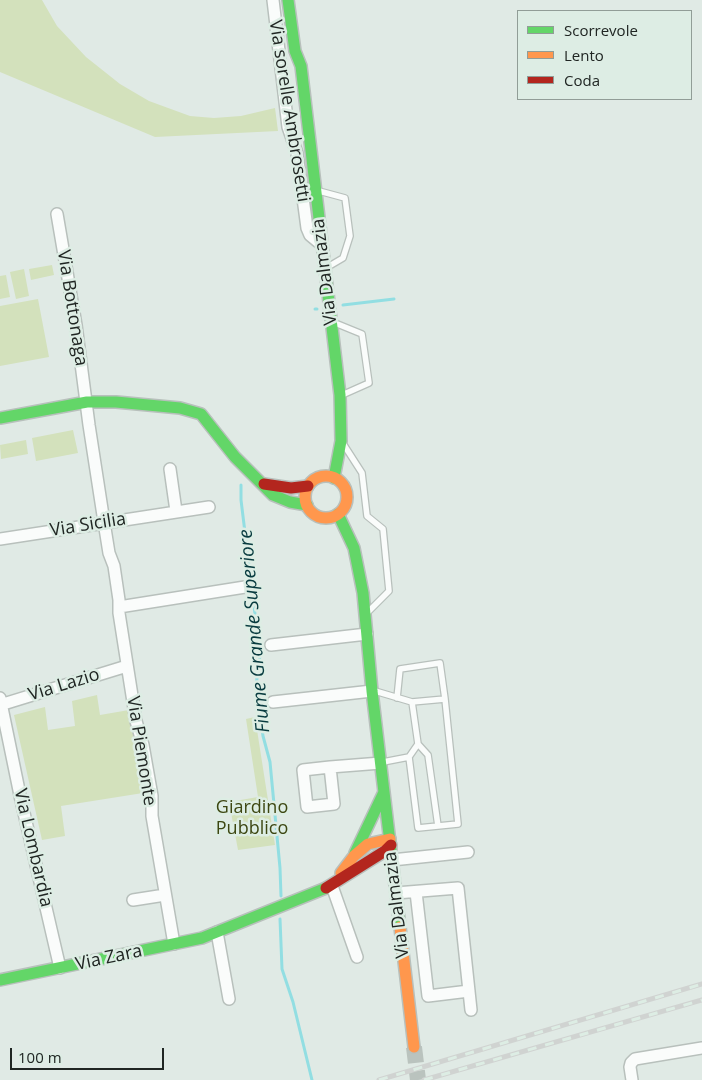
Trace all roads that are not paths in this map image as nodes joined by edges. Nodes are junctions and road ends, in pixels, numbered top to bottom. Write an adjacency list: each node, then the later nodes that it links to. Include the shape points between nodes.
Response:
1 (273, 0): 7 (street, Via sorelle Ambrosetti, via 288,127 297,153 307,228)
2 (288, 0): 4 (main road, Via Dalmazia, via 295,51)
3 (300, 0): 4 (main road, Via Dalmazia, via 304,48)
4 (301, 66): 5 (main road, Via Dalmazia)
5 (315, 190): 7 (main road, Via Dalmazia); 8 (lane, via 345,198 350,236 343,258)
6 (57, 214): 11 (street, Via Bottonaga)
7 (322, 245): 8 (main road, Via Dalmazia)
8 (324, 269): 9 (main road, Via Dalmazia)
9 (331, 322): 10 (main road, Via Dalmazia); 10 (lane, via 362,334 369,382)
10 (340, 396): 13 (main road, Via Dalmazia)
11 (87, 402): 12 (main road); 16 (main road, via 180,408 201,414 235,458); 22 (street, Via Piemonte)
12 (0, 418)
13 (341, 441): 15 (main road, Via Dalmazia); 26 (lane, via 362,473 367,516 383,528 389,591)
14 (170, 470): 20 (street)
15 (334, 478): 17 (main road, via 320,477); 21 (main road, via 347,495 344,508)
16 (261, 483): 17 (main road, via 291,488); 18 (main road, via 273,495)
17 (308, 486): 18 (main road)
18 (307, 505): 21 (main road, via 320,517 330,518)
19 (210, 507): 20 (street, Via Sicilia)
20 (176, 512): 22 (street, Via Sicilia)
21 (338, 514): 26 (main road, Via Dalmazia, via 360,570)
22 (104, 522): 23 (street, Via Sicilia); 25 (street, Via Piemonte)
23 (0, 539)
24 (245, 587): 25 (street)
25 (119, 607): 29 (street, Via Piemonte)
26 (365, 615): 27 (main road, Via Dalmazia)
27 (367, 634): 28 (street); 30 (main road, Via Dalmazia)
28 (271, 645)
29 (127, 666): 33 (street, Via Lazio); 51 (street, Via Piemonte, via 150,787)
30 (372, 691): 31 (lane); 34 (street); 38 (main road, Via Dalmazia)
31 (397, 698): 32 (lane, via 400,669 440,663); 35 (lane)
32 (445, 699): 35 (lane); 41 (lane, via 458,824)
33 (1, 702): 56 (street, Via Lombardia)
34 (273, 702)
35 (412, 702): 36 (lane)
36 (418, 744): 37 (lane); 41 (lane, via 428,755)
37 (409, 757): 38 (lane); 41 (lane, via 418,828)
38 (381, 763): 39 (street); 40 (main road, Via Dalmazia)
39 (330, 768)
40 (384, 792): 42 (main road, Via Dalmazia); 44 (main road)
41 (438, 826)
42 (390, 842): 44 (main road, via 368,844); 45 (main road, Via Dalmazia); 47 (main road, Via Zara, via 385,851)
43 (468, 852): 45 (street)
44 (354, 856): 48 (main road)
45 (392, 860): 46 (main road, Via Dalmazia)
46 (394, 875): 47 (main road, Via Zara, via 381,866); 50 (main road, Via Dalmazia)
47 (348, 876): 48 (main road, Via Zara)
48 (332, 886): 53 (main road, Via Zara); 55 (street)
49 (416, 892): 50 (street); 58 (street, via 458,888); 58 (street, via 428,996)
50 (396, 893): 61 (main road, Via Dalmazia)
51 (165, 895): 52 (street); 54 (street, Via Piemonte)
52 (133, 900)
53 (217, 932): 54 (main road, Via Zara); 59 (street)
54 (174, 944): 56 (main road, Via Zara)
55 (358, 958)
56 (60, 968): 57 (main road, Via Zara)
57 (0, 980)
58 (469, 991): 60 (street)
59 (229, 999)
60 (471, 1010)
61 (414, 1047)
62 (702, 1048): 63 (street, via 635,1059 630,1068)
63 (632, 1080)

